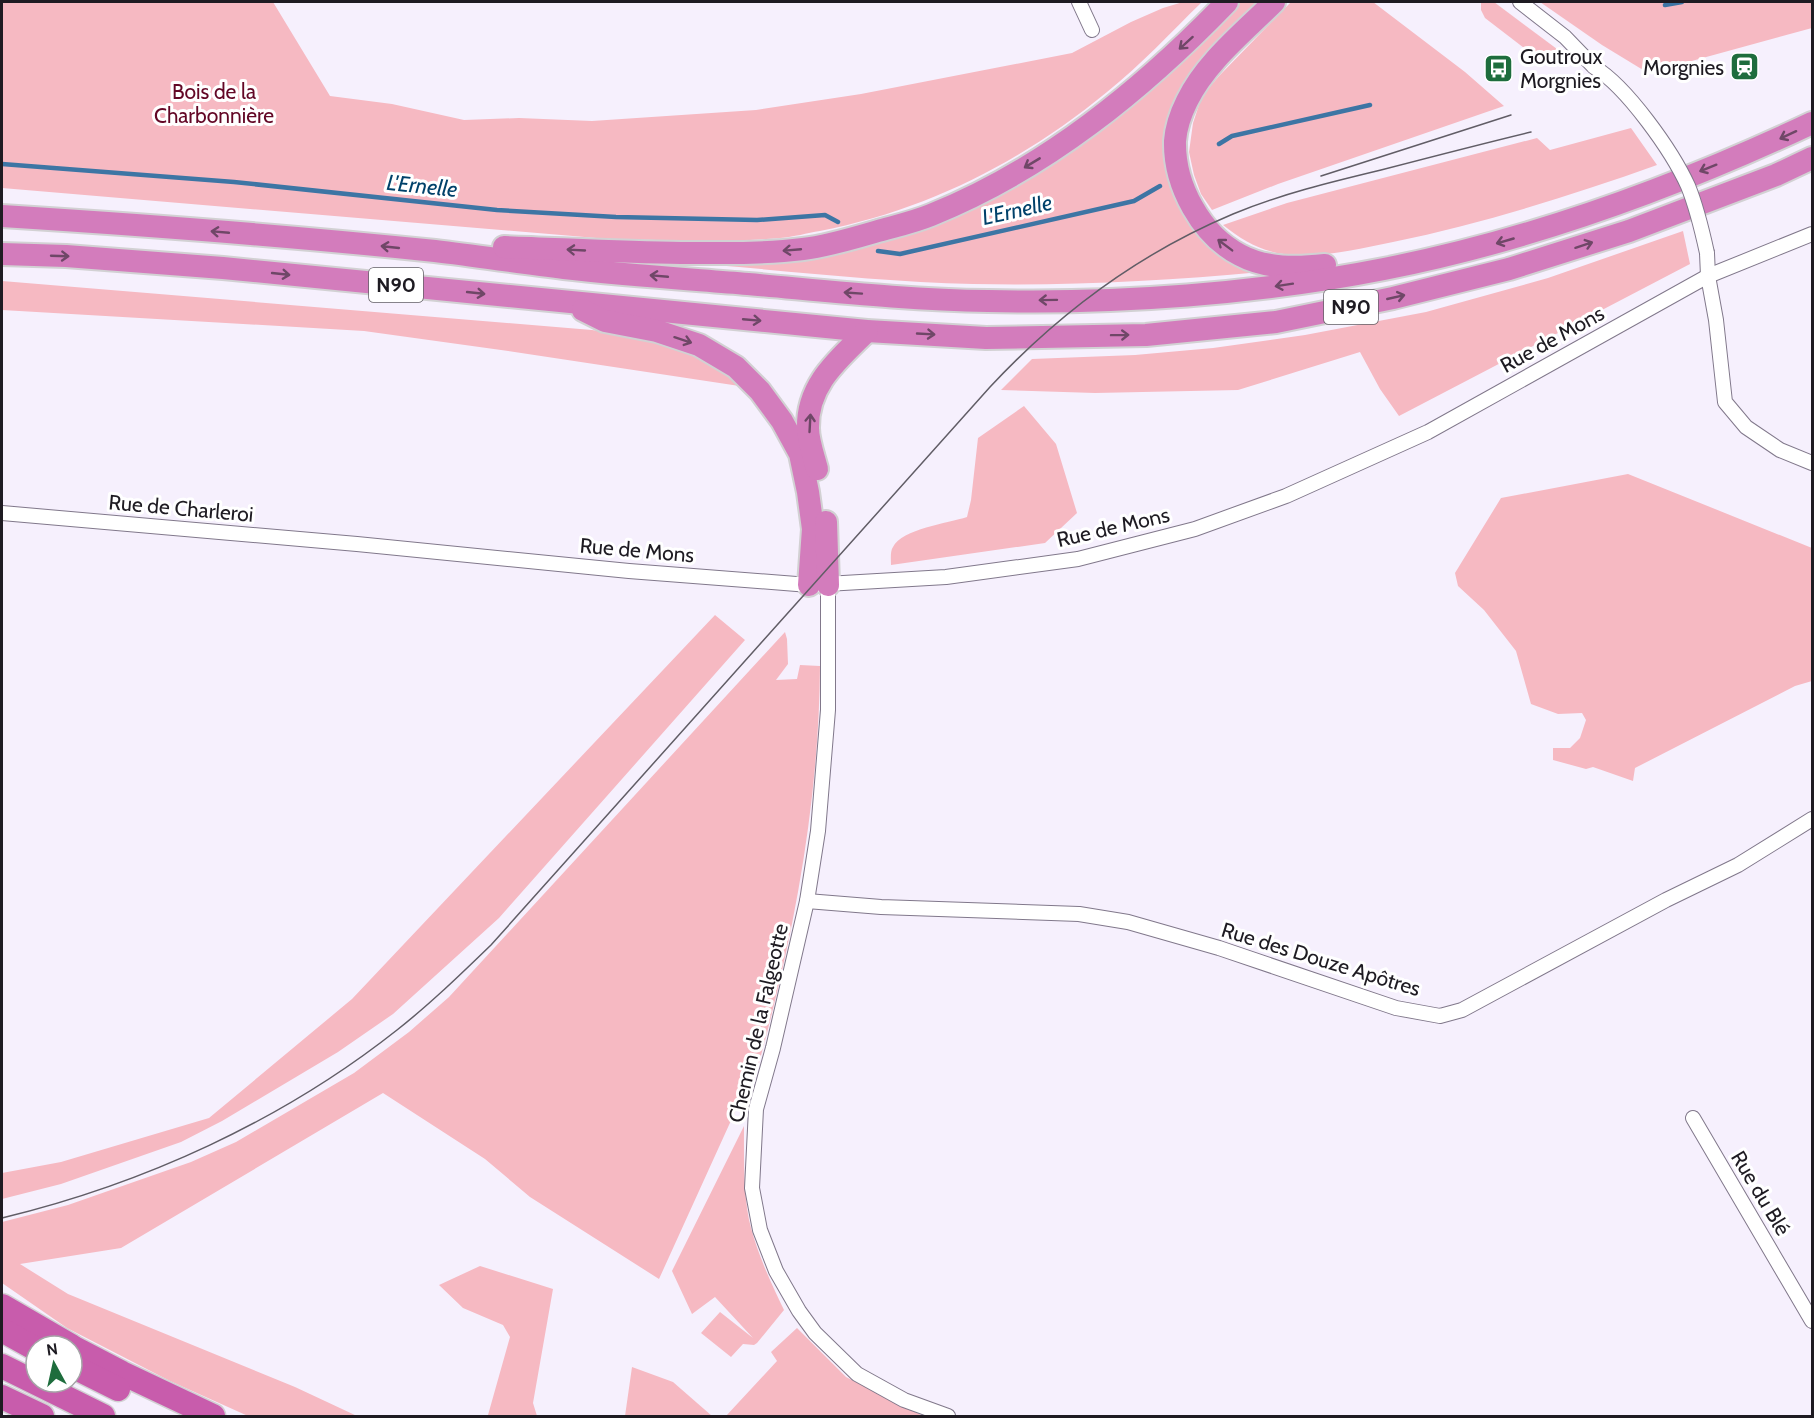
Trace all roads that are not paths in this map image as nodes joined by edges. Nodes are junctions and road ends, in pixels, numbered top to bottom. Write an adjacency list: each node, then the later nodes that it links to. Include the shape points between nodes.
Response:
1 (1079, 2): 5 (street)
2 (1227, 2): 10 (highway, one-way to 10, via 1191,39 1097,120 984,191 929,216 805,249 749,254 484,246)
3 (1274, 2): 12 (highway, one-way to 3, via 1340,263 1280,266 1242,256 1213,235 1185,191 1175,139 1186,102 1206,72)
4 (1520, 2): 13 (street, bridge, via 1608,76 1668,152 1699,216)
5 (1092, 30)
6 (1812, 123): 12 (highway, N90, one-way to 12, via 1763,147 1620,204 1502,242)
7 (1812, 158): 15 (highway, N90, one-way to 7, via 986,338 1135,335 1276,322 1509,269 1629,231)
8 (2, 216): 10 (highway, N90, one-way to 8)
9 (1812, 234): 13 (street, Rue de Mons)
10 (439, 252): 12 (highway, N90, one-way to 10, via 1272,287 1146,298 988,301 568,268)
11 (2, 254): 14 (highway, N90, one-way to 14, via 223,268)
12 (1383, 269)
13 (1708, 276): 16 (street, via 1725,402 1746,427 1780,450); 19 (street, Rue de Mons, via 1428,432 1286,496 1196,529 1078,559 946,577)
14 (568, 302): 15 (highway, N90, one-way to 15); 19 (highway, one-way to 19, via 605,321 657,331 699,345 736,367 760,391 800,454)
15 (867, 331): 19 (highway, one-way to 15, via 827,533 823,492 808,428 813,394 831,367)
16 (1812, 463)
17 (2, 513): 18 (street, Rue de Charleroi)
18 (357, 544): 19 (street, Rue de Mons)
19 (818, 585): 21 (street, Chemin de la Falgeotte, via 828,710 818,831)
20 (1812, 819): 21 (street, Rue des Douze Apôtres, via 1738,865 1462,1010 1440,1016 1396,1008 1219,948 1128,922 1079,914)
21 (807, 901): 36 (street, Chemin de la Falgeotte, via 756,1109 752,1188 760,1230 776,1271 815,1333 857,1374 904,1401)
22 (1693, 1118): 24 (street, Rue du Blé)
23 (2, 1306): 26 (highway)
24 (1812, 1321)
25 (2, 1330): 27 (highway)
26 (50, 1334)
27 (24, 1342)
28 (84, 1353): 35 (highway)
29 (2, 1366): 33 (highway)
30 (84, 1372): 34 (highway)
31 (2, 1397): 32 (highway)
32 (42, 1416)
33 (103, 1416)
34 (178, 1416)
35 (213, 1416)
36 (948, 1416)

